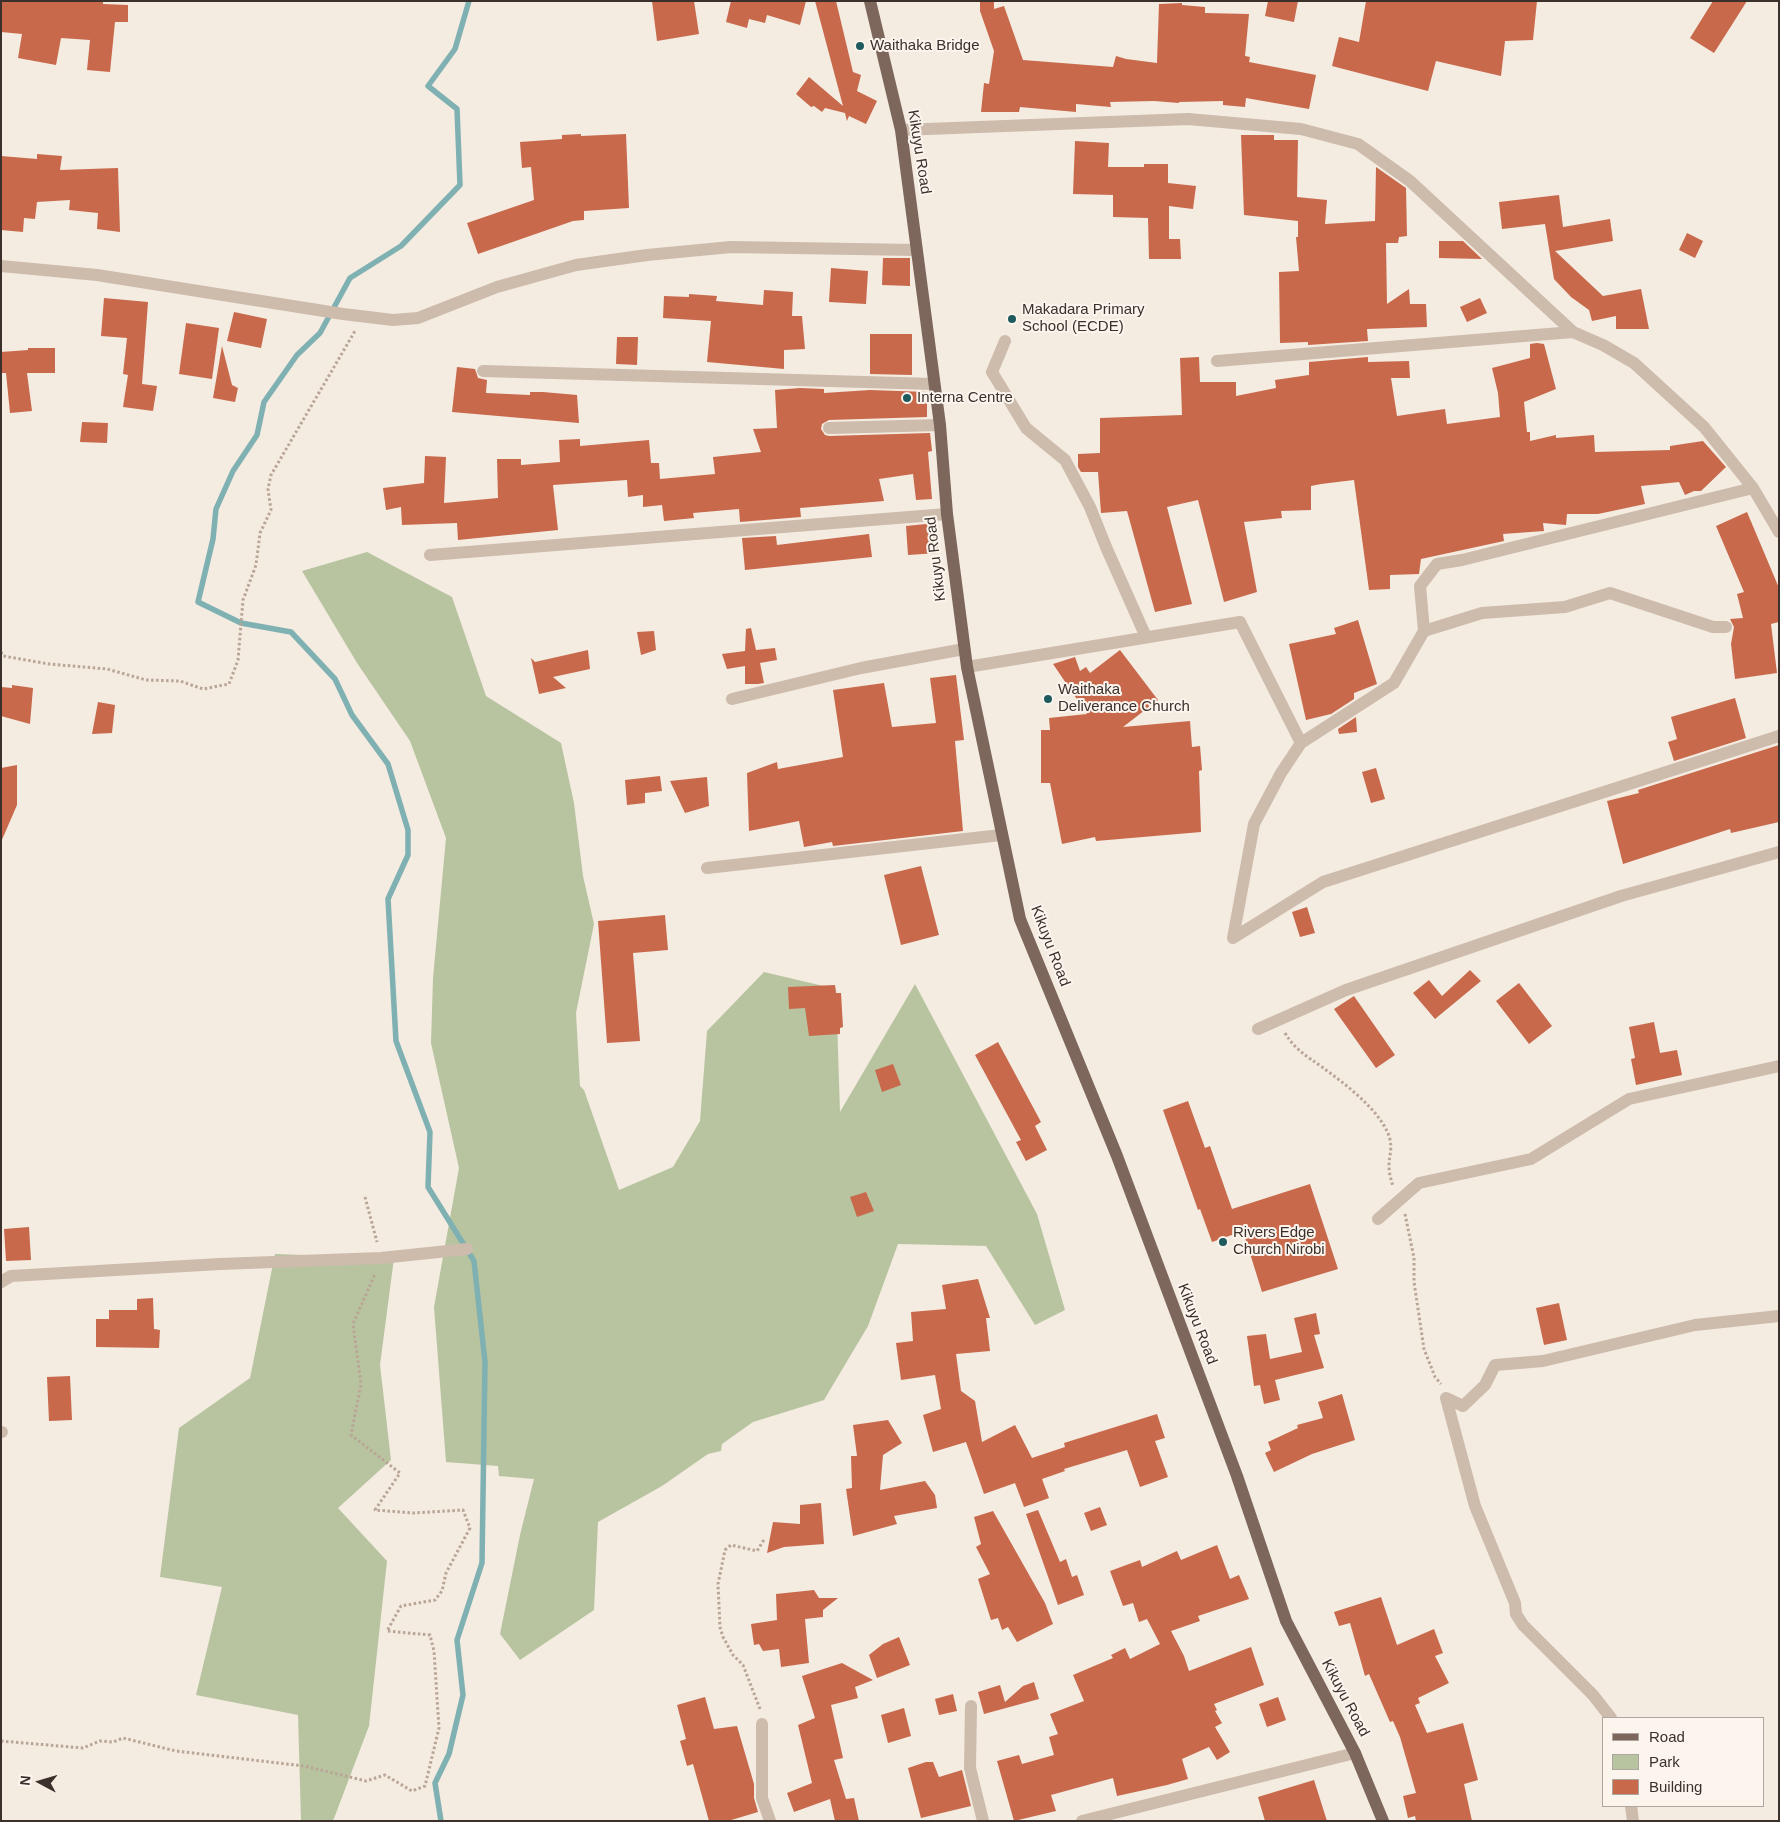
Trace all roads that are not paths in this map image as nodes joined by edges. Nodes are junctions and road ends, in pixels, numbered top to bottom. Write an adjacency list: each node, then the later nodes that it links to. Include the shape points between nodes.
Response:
1 (870, 1): 2 (main road, Kikuyu Road)
2 (901, 130): 3 (main road, Kikuyu Road); 5 (street, via 1188,119 1301,129 1358,144 1410,181)
3 (916, 250): 4 (street, via 731,247 647,255 576,266 497,287 418,318 393,320 178,286); 9 (main road, Kikuyu Road)
4 (1, 266)
5 (1573, 332): 7 (street); 12 (street, via 1634,363 1704,427)
6 (1005, 341): 18 (street, via 992,372 1026,428 1065,460 1090,507)
7 (1217, 361)
8 (483, 372): 9 (street)
9 (934, 384): 10 (main road, Kikuyu Road)
10 (940, 426): 11 (street); 13 (main road, Kikuyu Road)
11 (829, 428)
12 (1753, 488): 14 (street); 17 (street, via 1437,564 1420,586)
13 (947, 514): 15 (street); 19 (main road, Kikuyu Road)
14 (1779, 532)
15 (430, 555)
16 (1726, 627): 17 (street, via 1713,626 1610,593 1565,607 1482,612)
17 (1424, 631): 23 (street, via 1394,683)
18 (1146, 638): 20 (street); 23 (street, via 1240,622)
19 (964, 650): 20 (main road, Kikuyu Road); 21 (street, via 861,668)
20 (967, 667): 24 (main road, Kikuyu Road)
21 (732, 699)
22 (1779, 736): 23 (street, via 1323,882 1233,938 1254,824)
23 (1301, 743)
24 (1002, 835): 26 (street); 36 (main road, Kikuyu Road, via 1020,919 1117,1156 1237,1476 1286,1621)
25 (1779, 852): 27 (street, via 1621,896 1346,990)
26 (707, 868)
27 (1258, 1030)
28 (1779, 1066): 29 (street, via 1630,1099 1531,1160 1419,1183)
29 (1378, 1219)
30 (467, 1250): 31 (street, via 381,1258 11,1276)
31 (1, 1282)
32 (1779, 1316): 34 (street, via 1696,1325 1543,1360 1495,1365 1485,1385 1463,1406 1446,1398 1475,1506 1515,1603 1516,1614)
33 (971, 1706): 39 (street, via 970,1768)
34 (1611, 1717)
35 (762, 1724): 38 (street, via 762,1798)
36 (1355, 1752): 40 (street); 41 (main road, Kikuyu Road)
37 (1631, 1807): 42 (street)
38 (770, 1821)
39 (983, 1821)
40 (1082, 1821)
41 (1383, 1821)
42 (1633, 1821)

